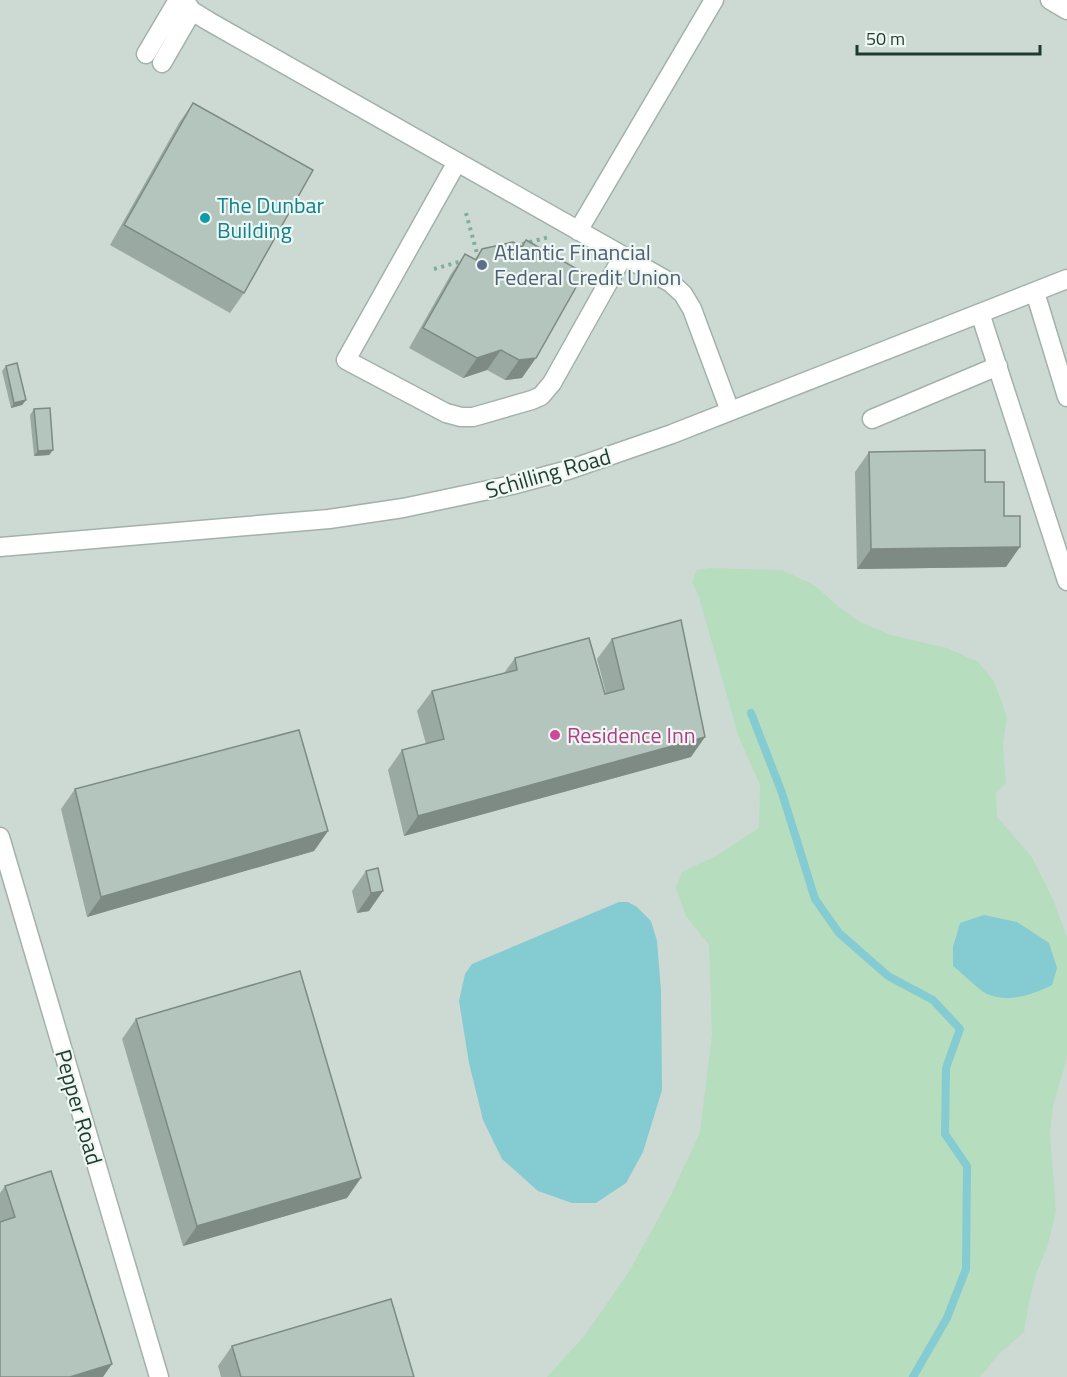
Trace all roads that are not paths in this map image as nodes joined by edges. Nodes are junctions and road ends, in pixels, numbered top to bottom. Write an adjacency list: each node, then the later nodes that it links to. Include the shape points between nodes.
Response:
1 (714, 0): 8 (street)
2 (1050, 0): 4 (street)
3 (185, 4): 5 (street); 6 (street); 7 (street)
4 (1067, 10)
5 (146, 54)
6 (162, 63)
7 (457, 162): 8 (street); 9 (street, via 346,360 446,413 461,417 532,400 552,383)
8 (578, 231): 9 (street)
9 (623, 256): 15 (street, via 683,294)
10 (1067, 279): 11 (street, Schilling Road)
11 (1035, 292): 12 (street, Schilling Road); 14 (street)
12 (980, 313): 13 (street); 15 (street, Schilling Road)
13 (998, 366): 16 (street); 18 (street)
14 (1067, 397)
15 (730, 411): 17 (street, Schilling Road, via 568,470 403,508 329,519)
16 (872, 419)
17 (0, 547)
18 (1067, 581)
19 (0, 837): 20 (street, Pepper Road)
20 (159, 1377)

